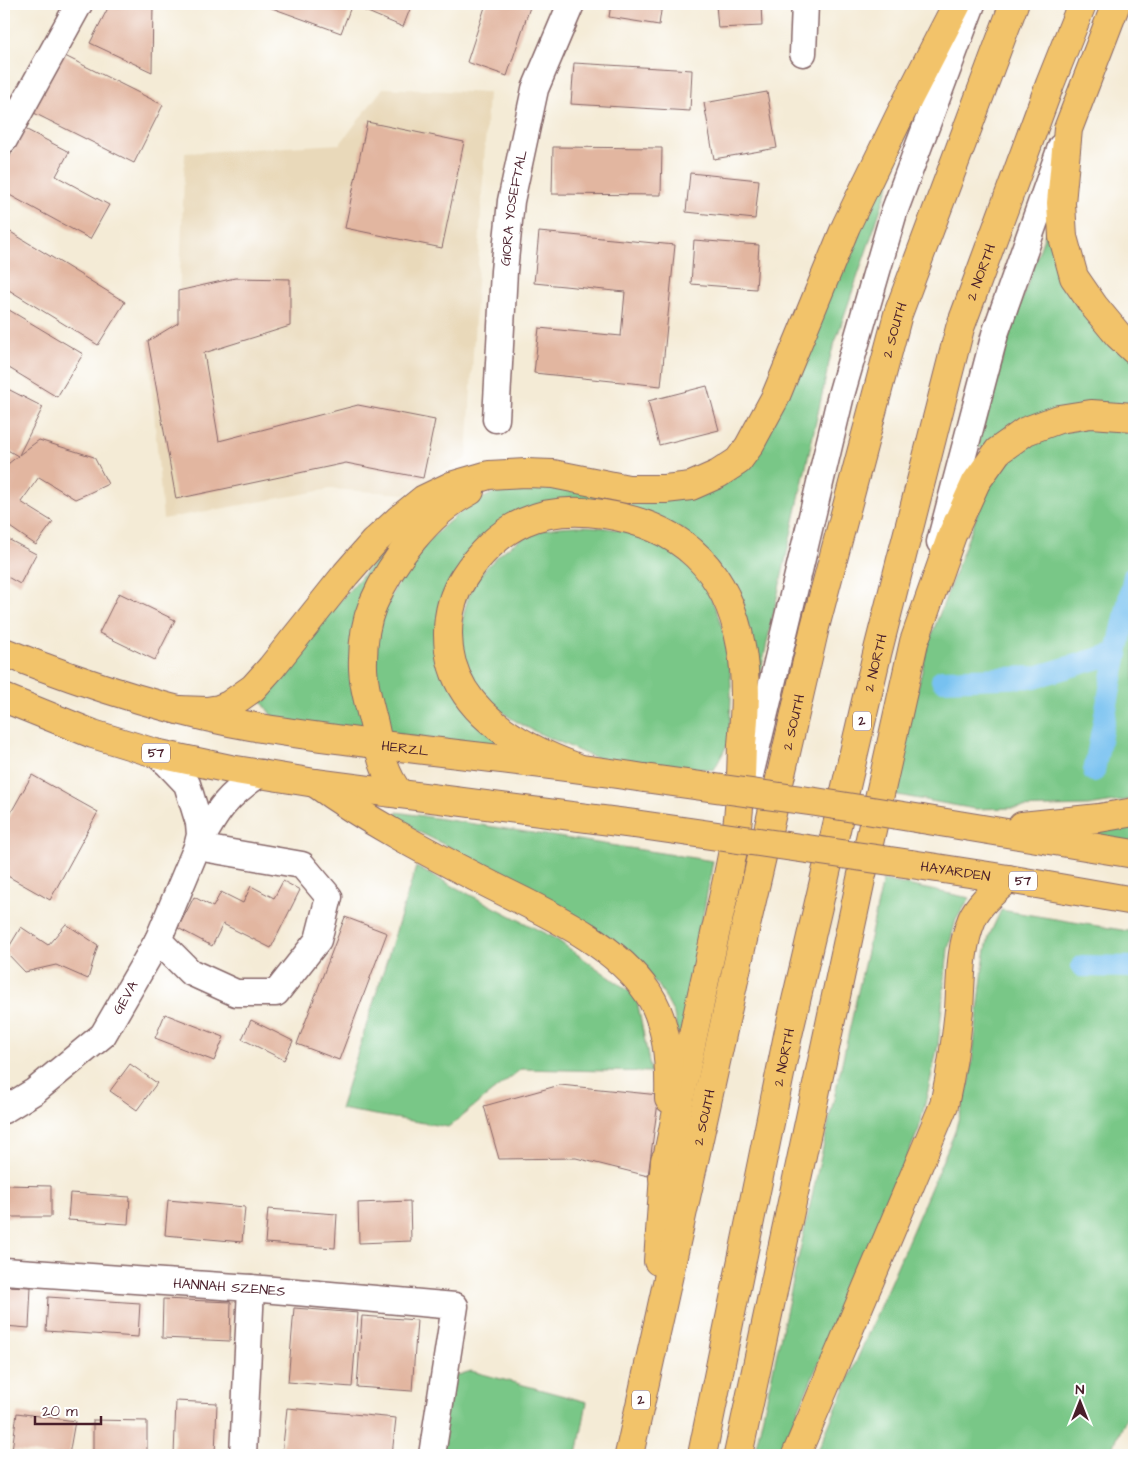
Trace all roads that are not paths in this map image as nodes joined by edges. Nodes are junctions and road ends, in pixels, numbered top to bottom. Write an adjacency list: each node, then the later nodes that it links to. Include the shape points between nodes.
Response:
1 (79, 4): 11 (street)
2 (571, 4): 14 (street, GIORA YOSEFTAL, via 535,89 511,201)
3 (805, 4): 9 (street)
4 (957, 4): 15 (highway, via 846,226 774,398 738,461 691,486 664,489 628,489)
5 (972, 4): 27 (street, via 894,212 841,395)
6 (1014, 4): 38 (highway, 2 SOUTH / 2, via 898,314 815,627)
7 (1082, 4): 42 (highway, 2 NORTH / 2, via 960,328 877,654 788,1034)
8 (1116, 4): 10 (highway)
9 (803, 53)
10 (1068, 129): 12 (highway, via 1061,202 1063,237 1074,277 1094,306); 16 (street, via 995,334)
11 (4, 140)
12 (1134, 350)
13 (1134, 418): 16 (highway, via 1091,414 1059,420 1026,431 998,451 976,482 956,526)
14 (496, 419)
15 (526, 472): 19 (highway, via 480,478 451,486 424,499 374,542 253,688 219,709); 20 (highway, via 498,478 446,507 404,550 386,579 373,605 363,662)
16 (914, 642): 43 (highway, via 860,879)
17 (4, 652): 19 (highway, HERZL, via 96,687)
18 (4, 698): 21 (highway, 57, via 93,734)
19 (178, 710): 20 (highway, HERZL, via 261,728)
20 (378, 744): 22 (highway, HERZL); 25 (highway, via 392,785)
21 (155, 753): 23 (highway, 57); 29 (street, GEVA, via 187,784 200,829)
22 (576, 767): 27 (highway, via 523,743 478,710 453,668 448,627 458,587 484,550 506,532 548,514 594,512 648,524 678,539 701,559 719,582 733,612 746,688); 28 (highway, HERZL, bridge)
23 (261, 773): 24 (highway, 57); 29 (street, GEVA, via 223,804)
24 (315, 783): 25 (highway, 57); 35 (highway, via 379,824 563,922 604,948 631,972 648,993 661,1018 666,1047 670,1085)
25 (400, 794): 31 (highway, HAYARDEN / 57, bridge, via 806,848)
26 (1134, 812): 28 (highway)
27 (737, 830): 35 (highway)
28 (991, 830): 30 (highway)
29 (197, 847): 33 (street, GEVA); 33 (street, via 302,866 329,897 318,940 276,993 236,993 190,972)
30 (1134, 854)
31 (1008, 879): 32 (highway, HAYARDEN / 57); 44 (highway, via 973,918 962,952 956,1033 944,1105)
32 (1134, 901)
33 (158, 940): 34 (street, GEVA, via 103,1035 35,1091)
34 (4, 1110)
35 (663, 1178): 38 (highway)
36 (4, 1271): 37 (street, HANNAH SZENES)
37 (251, 1288): 39 (street); 40 (street, HANNAH SZENES, via 455,1306)
38 (653, 1344): 41 (highway, 2 SOUTH / 2)
39 (243, 1455)
40 (432, 1455)
41 (629, 1455)
42 (702, 1455)
43 (738, 1455)
44 (796, 1455)

